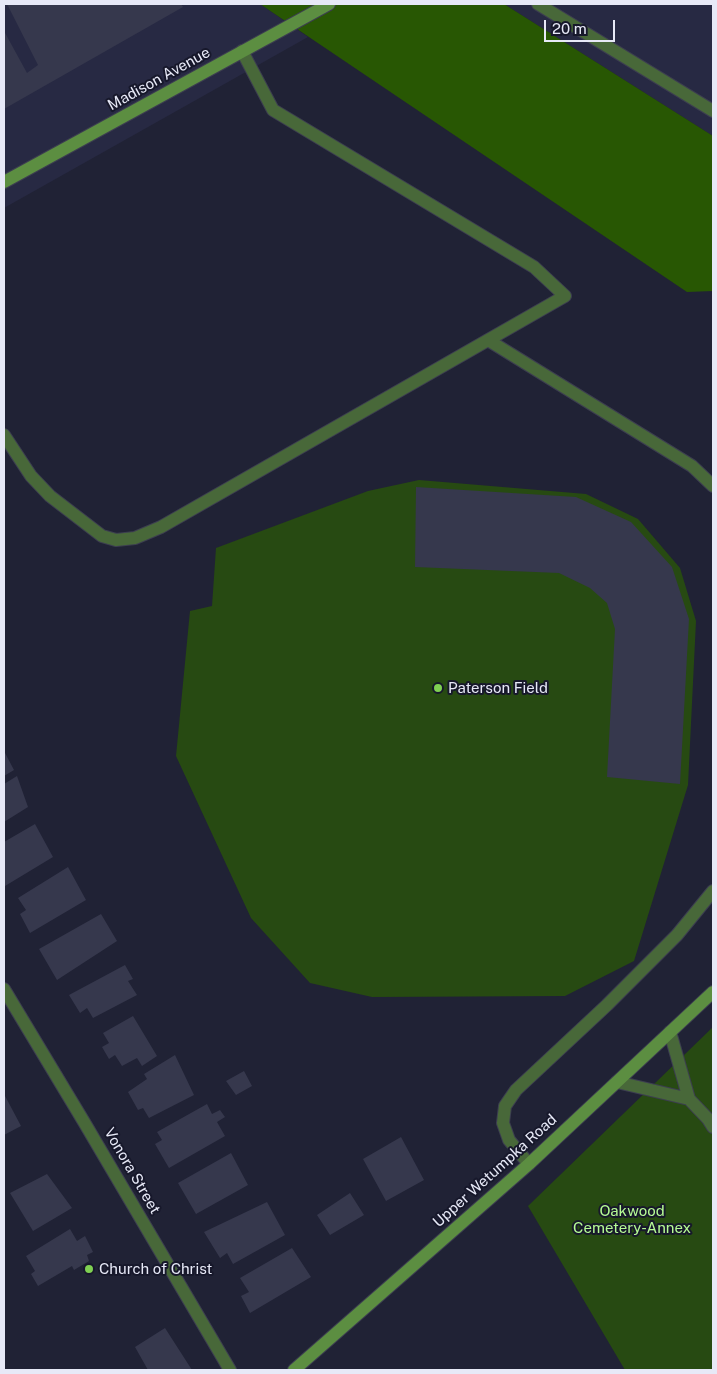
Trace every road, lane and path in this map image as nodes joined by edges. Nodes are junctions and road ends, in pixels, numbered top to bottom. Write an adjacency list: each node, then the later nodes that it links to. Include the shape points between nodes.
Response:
1 (329, 4): 3 (main road, Madison Avenue)
2 (538, 4): 4 (street)
3 (242, 51): 5 (main road, Madison Avenue); 6 (street, via 273,110 534,267 566,296)
4 (713, 111)
5 (4, 182)
6 (488, 340): 7 (street, via 161,527 136,538 116,540 102,536 50,496 31,476); 8 (street, via 692,466)
7 (4, 435)
8 (713, 486)
9 (713, 891): 16 (street, via 677,935 516,1090 505,1106 502,1123 509,1140)
10 (4, 990): 17 (street, Vonora Street)
11 (713, 992): 12 (main road, Upper Wetumpka Road)
12 (670, 1032): 13 (main road, Upper Wetumpka Road); 14 (street)
13 (617, 1082): 14 (street); 16 (main road, Upper Wetumpka Road)
14 (689, 1099): 15 (street)
15 (713, 1127)
16 (528, 1164): 18 (main road, Upper Wetumpka Road)
17 (230, 1370)
18 (294, 1370)

